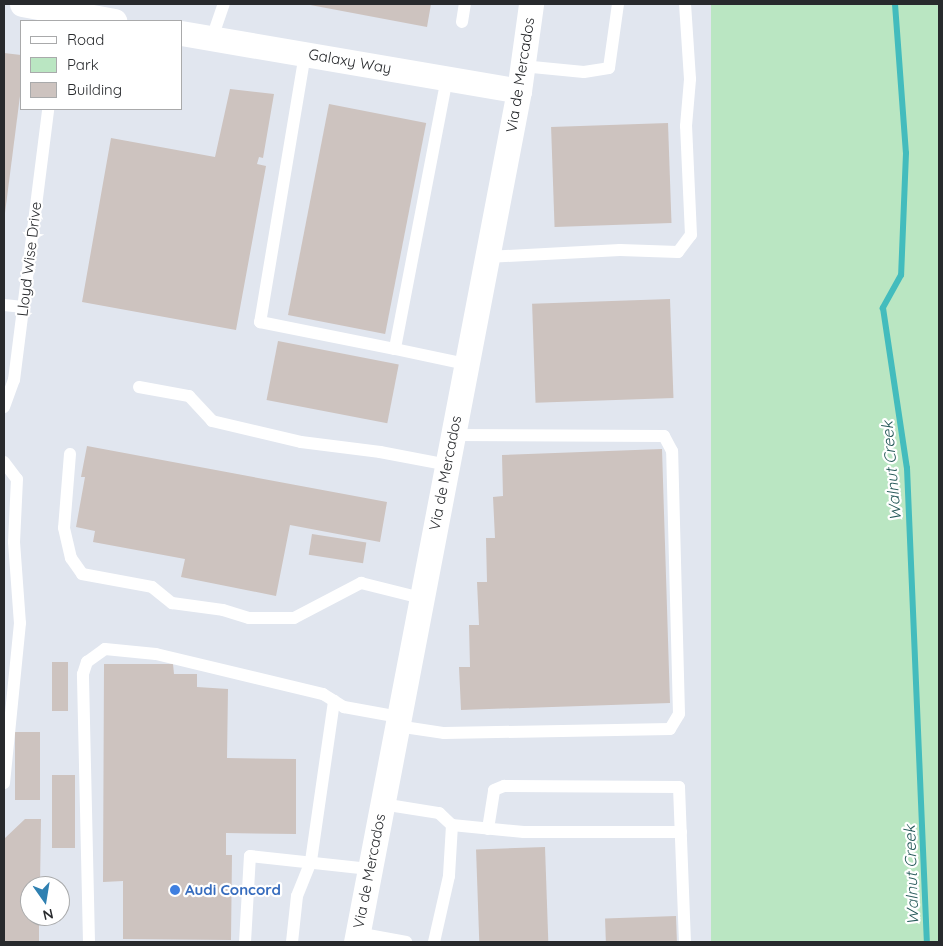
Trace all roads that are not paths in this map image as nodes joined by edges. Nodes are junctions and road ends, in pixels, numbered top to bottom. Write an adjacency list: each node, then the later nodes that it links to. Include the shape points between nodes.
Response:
1 (22, 4): 8 (street)
2 (224, 4): 12 (lane)
3 (465, 4): 10 (lane)
4 (532, 4): 14 (street, Via de Mercados)
5 (618, 4): 14 (lane, via 609,68 584,72)
6 (685, 4): 18 (lane, via 690,80 686,126 691,235 678,252 620,250)
7 (89, 10): 8 (street); 9 (street)
8 (60, 17)
9 (112, 20)
10 (462, 22)
11 (182, 33): 12 (street, Galaxy Way)
12 (212, 38): 13 (street, Galaxy Way)
13 (305, 54): 15 (street, Galaxy Way); 21 (lane, via 260,322)
14 (522, 66): 16 (street, Via de Mercados)
15 (447, 78): 16 (street, Galaxy Way); 21 (lane)
16 (518, 91): 18 (street, Via de Mercados)
17 (48, 110): 20 (lane, Lloyd Wise Drive)
18 (487, 257): 22 (street, Via de Mercados)
19 (4, 305): 20 (lane)
20 (23, 307): 24 (lane, Lloyd Wise Drive, via 14,380)
21 (395, 349): 22 (lane)
22 (466, 364): 25 (street, Via de Mercados)
23 (139, 387): 28 (lane, via 189,396 212,421 300,442)
24 (4, 407)
25 (452, 435): 28 (street, Via de Mercados); 33 (lane, via 664,436 672,451 679,714 670,729 444,733)
26 (70, 454): 31 (lane, via 64,528 71,558 82,574 152,587 172,603 223,610 250,618 294,618 361,583)
27 (4, 462): 29 (lane, via 17,479)
28 (448, 465): 31 (street, Via de Mercados)
29 (14, 542): 30 (lane); 34 (lane, via 20,623)
30 (4, 559)
31 (421, 598): 33 (street, Via de Mercados)
32 (334, 701): 33 (lane, via 344,707); 39 (lane); 42 (lane, via 323,694 156,654 105,649 87,662 82,674)
33 (398, 722): 35 (street, Via de Mercados)
34 (4, 782)
35 (382, 804): 36 (lane, via 439,813); 40 (street, Via de Mercados)
36 (452, 825): 37 (lane); 46 (lane, via 449,876)
37 (488, 829): 38 (lane); 38 (lane, via 494,790 504,786 679,787)
38 (681, 832): 47 (lane)
39 (312, 861): 40 (lane); 43 (lane, via 250,856); 44 (lane, via 297,896)
40 (369, 869): 41 (street, Via de Mercados)
41 (356, 938): 45 (lane)
42 (89, 942)
43 (245, 942)
44 (292, 942)
45 (406, 942)
46 (434, 942)
47 (684, 942)

